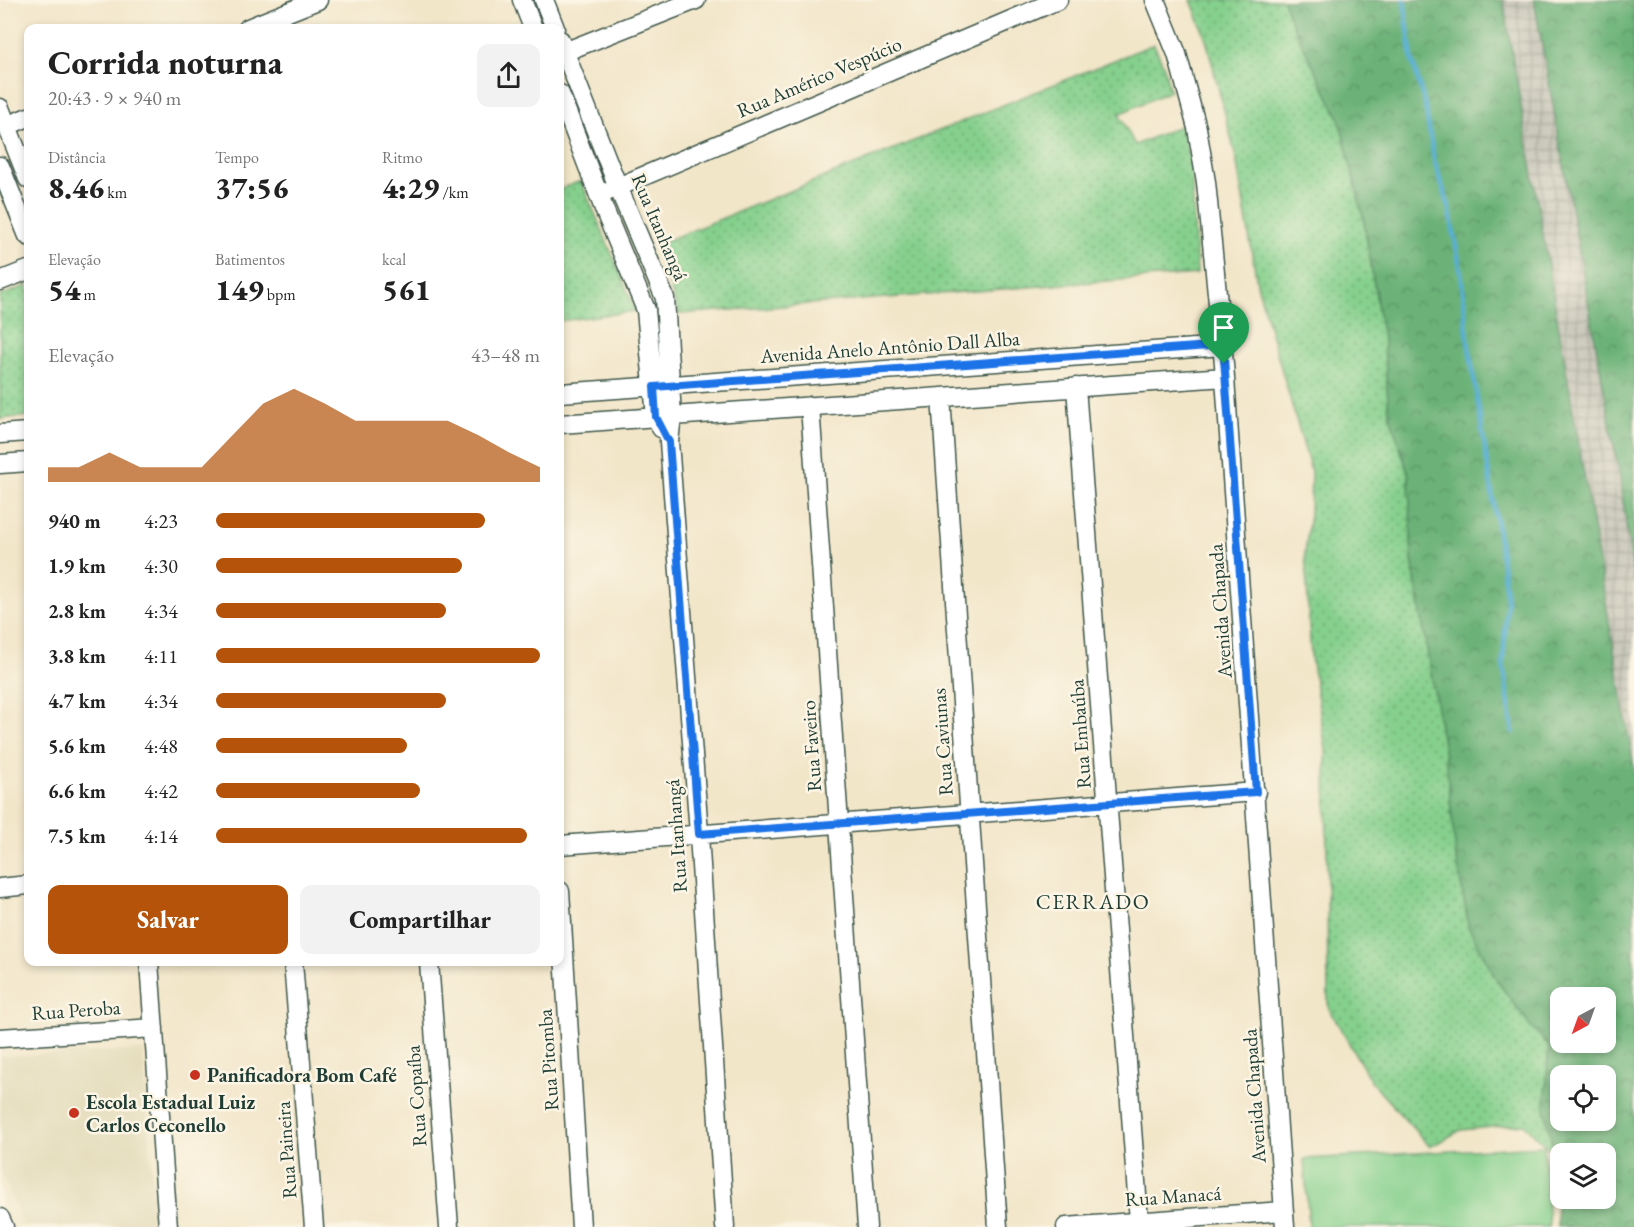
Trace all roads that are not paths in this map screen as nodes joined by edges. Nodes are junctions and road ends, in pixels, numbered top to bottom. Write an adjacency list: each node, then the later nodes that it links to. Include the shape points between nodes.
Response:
1 (318, 0): 7 (street)
2 (522, 0): 8 (street)
3 (544, 0): 9 (street)
4 (696, 0): 10 (street)
5 (1058, 0): 18 (street, Rua Américo Vespúcio)
6 (1155, 0): 23 (street, Avenida Chapada, via 1177,54 1197,128)
7 (258, 24)
8 (531, 24)
9 (553, 24)
10 (564, 45)
11 (564, 51): 18 (street, Rua Itanhangá)
12 (564, 104): 19 (street, Rua Itanhangá)
13 (0, 108): 15 (street)
14 (24, 119): 15 (street)
15 (7, 126): 17 (street)
16 (0, 166): 20 (street)
17 (24, 168)
18 (618, 187): 19 (street, Rua Américo Vespúcio); 26 (street, Rua Itanhangá, via 665,298)
19 (599, 195): 26 (street, Rua Itanhangá, via 646,310)
20 (24, 226)
21 (24, 272): 22 (street)
22 (0, 281)
23 (1223, 345): 24 (street, Avenida Anelo Antônio Dall Alba); 25 (street, Avenida Chapada)
24 (1092, 356): 26 (street, Avenida Anelo Antônio Dall Alba); 27 (street, via 1102,370)
25 (1225, 377): 27 (street); 38 (street, Avenida Chapada)
26 (662, 386): 29 (street, Avenida Anelo Antônio Dall Alba); 32 (street, Rua Itanhangá)
27 (1100, 386): 28 (street)
28 (1076, 387): 30 (street); 39 (street, Rua Embaúba)
29 (564, 393)
30 (941, 397): 31 (street); 40 (street, Rua Caviunas)
31 (810, 406): 32 (street); 41 (street, Rua Faveiro)
32 (664, 417): 33 (street); 42 (street, Rua Itanhangá)
33 (564, 424)
34 (24, 432): 35 (street)
35 (0, 434)
36 (24, 462): 37 (street)
37 (0, 464)
38 (1256, 792): 39 (street); 53 (street, Avenida Chapada)
39 (1107, 803): 40 (street); 54 (street, Rua Embaúba)
40 (970, 814): 41 (street); 62 (street, Rua Caviunas)
41 (839, 824): 42 (street); 61 (street, Rua Faveiro)
42 (699, 834): 43 (street); 60 (street, Rua Itanhangá)
43 (564, 845)
44 (24, 885): 45 (street)
45 (0, 888)
46 (564, 955): 59 (street, Rua Pitomba)
47 (149, 966): 50 (street)
48 (293, 966): 57 (street, Rua Paineira)
49 (429, 966): 58 (street, Rua Copaíba)
50 (154, 1028): 51 (street, Rua Peroba); 56 (street)
51 (0, 1038)
52 (0, 1218): 55 (street)
53 (1284, 1219): 54 (street, Rua Manacá)
54 (1139, 1221): 63 (street, Rua Manacá)
55 (4, 1227)
56 (168, 1227)
57 (314, 1227)
58 (449, 1227)
59 (581, 1227)
60 (725, 1227)
61 (867, 1227)
62 (998, 1227)
63 (1066, 1227)

